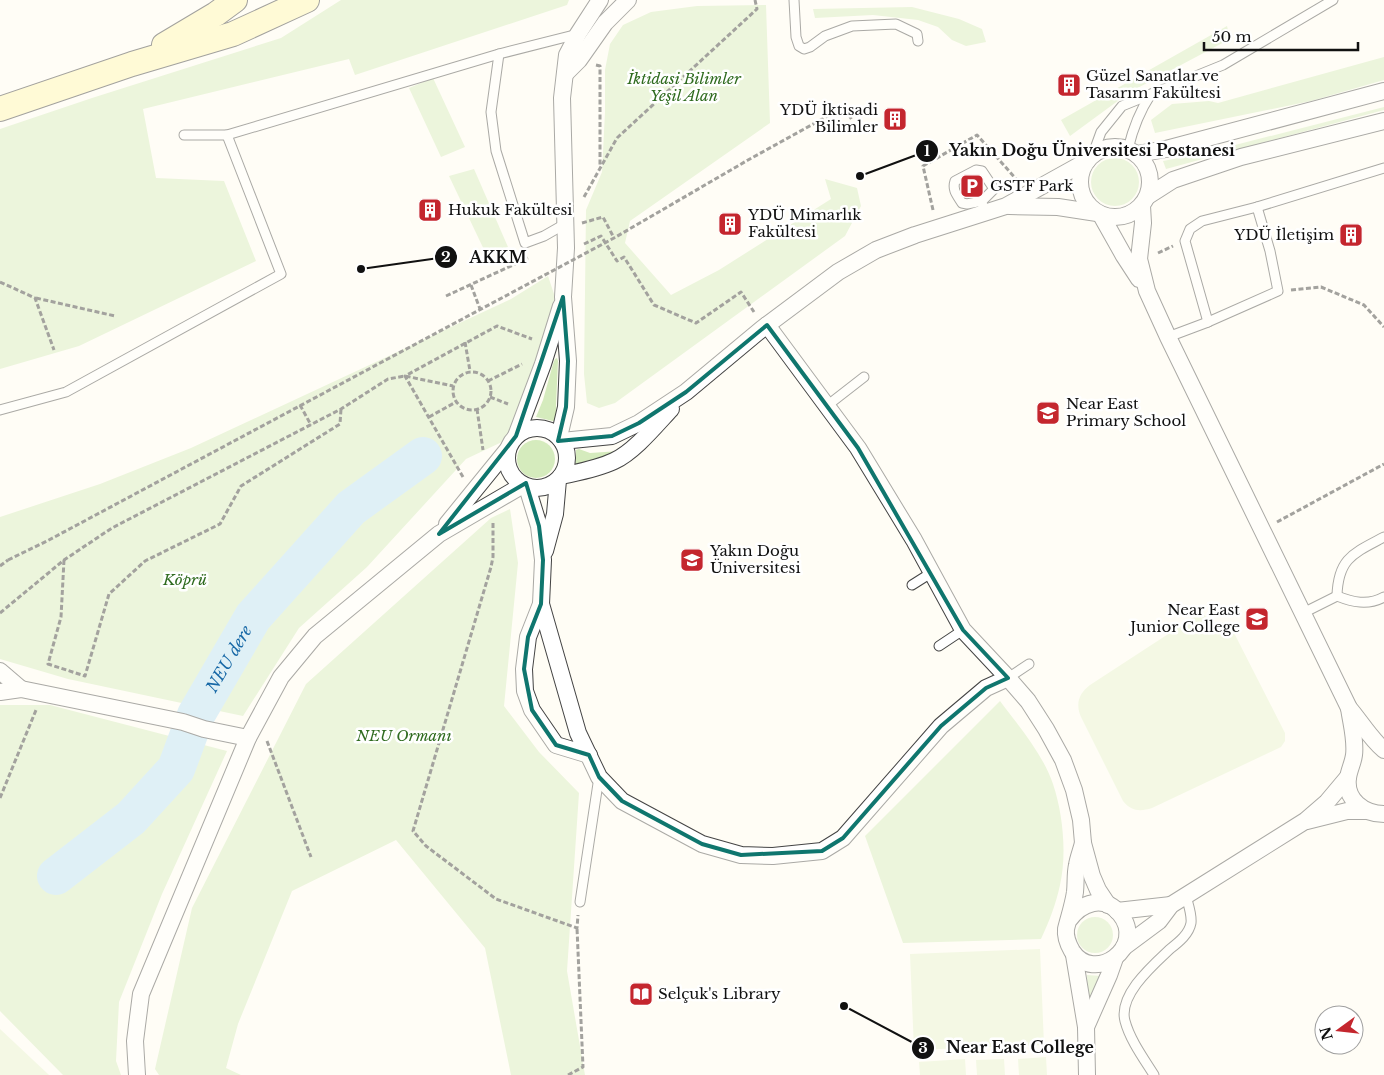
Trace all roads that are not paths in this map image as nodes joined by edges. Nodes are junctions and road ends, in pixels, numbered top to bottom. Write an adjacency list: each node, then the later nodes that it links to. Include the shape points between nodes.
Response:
1 (235, 0): 10 (main road)
2 (306, 0): 10 (main road, via 233,34)
3 (600, 0): 7 (street)
4 (628, 0): 11 (street, via 605,23)
5 (794, 0): 8 (lane, via 796,38 804,49 825,36 852,26 896,24 917,34)
6 (1333, 0): 13 (lane, via 1223,65)
7 (578, 34): 9 (lane); 11 (street, via 567,55)
8 (918, 41)
9 (499, 54): 16 (lane); 26 (lane, via 491,112 496,151 525,243)
10 (132, 64): 14 (main road)
11 (565, 74): 26 (street, via 562,98)
12 (1384, 91): 18 (street, via 1195,142)
13 (1151, 93): 18 (lane, via 1133,126); 19 (lane, via 1122,106 1101,132)
14 (0, 109)
15 (1384, 121): 21 (street, via 1240,157 1173,180)
16 (227, 135): 17 (lane); 35 (lane, via 281,274 66,392)
17 (184, 136)
18 (1133, 151): 19 (street, via 1120,146 1110,147); 21 (street, via 1145,162 1149,173 1151,184)
19 (1090, 157): 22 (street); 25 (street, via 1079,183 1087,205)
20 (1384, 168): 24 (lane)
21 (1145, 201): 25 (street, via 1133,213 1123,217); 27 (street, via 1139,260)
22 (1006, 206): 23 (street); 25 (street, via 1058,207)
23 (983, 207): 23 (lane, via 962,203 954,191 955,181 976,170 982,171 994,189); 30 (street, via 876,250 838,272)
24 (1257, 207): 29 (lane, via 1278,291); 29 (lane, via 1202,221 1190,229 1185,241)
25 (1099, 214): 27 (street)
26 (565, 224): 28 (street)
27 (1147, 291): 31 (street)
28 (564, 297): 36 (street, via 568,361 566,407); 37 (street)
29 (1208, 322): 31 (lane)
30 (765, 326): 33 (street); 34 (street)
31 (1168, 337): 48 (street)
32 (864, 376): 34 (lane)
33 (686, 392): 36 (street, via 639,423 612,436); 38 (street, via 645,438 615,461)
34 (828, 406): 43 (street, via 884,488)
35 (0, 410)
36 (560, 439): 37 (street, via 542,428 533,428 524,431); 38 (street, via 567,458)
37 (512, 443): 39 (street, via 507,460 509,470); 40 (street)
38 (559, 478): 39 (street, via 543,488); 42 (street, via 555,514)
39 (525, 486): 40 (street); 42 (street, via 539,526)
40 (440, 534): 57 (street, via 315,636 281,677)
41 (1384, 537): 45 (lane, via 1347,560 1340,572)
42 (543, 560): 47 (street)
43 (932, 573): 44 (lane); 49 (street)
44 (912, 585)
45 (1337, 596): 46 (lane, via 1366,603); 48 (lane)
46 (1384, 597)
47 (541, 604): 59 (street, via 578,733); 59 (street, via 528,636 525,691 532,710 556,745)
48 (1303, 613): 56 (street)
49 (963, 630): 50 (lane); 53 (street)
50 (940, 646)
51 (1029, 664): 53 (lane)
52 (0, 671): 54 (street)
53 (1008, 678): 61 (street, via 986,688 941,726 842,838 822,851 773,856 740,855 702,844 622,801); 64 (street, via 1028,701 1063,760 1074,790)
54 (21, 689): 55 (street); 57 (street)
55 (0, 692)
56 (1349, 708): 58 (street); 60 (street, via 1354,743)
57 (248, 738): 73 (street, via 141,994 135,1041)
58 (1384, 750): 60 (street, via 1358,759)
59 (589, 755): 61 (street)
60 (1350, 772): 62 (street, via 1348,787 1351,796 1357,804); 63 (street, via 1326,802)
61 (599, 777): 66 (lane)
62 (1377, 814): 63 (street, via 1347,810)
63 (1305, 821): 65 (street)
64 (1083, 843): 68 (street, via 1098,890); 69 (street)
65 (1186, 896): 67 (street); 75 (lane, via 1191,923 1185,936 1140,980 1124,1006 1124,1020)
66 (580, 902)
67 (1171, 905): 68 (street); 70 (street, via 1158,921)
68 (1113, 908): 69 (street, via 1097,903 1086,904); 70 (street, via 1127,928 1127,938)
69 (1068, 920): 71 (street, via 1068,944)
70 (1119, 953): 71 (street, via 1107,962 1089,964); 72 (street)
71 (1074, 955): 72 (street)
72 (1086, 1027): 74 (street)
73 (138, 1075)
74 (1087, 1075)
75 (1154, 1075)

